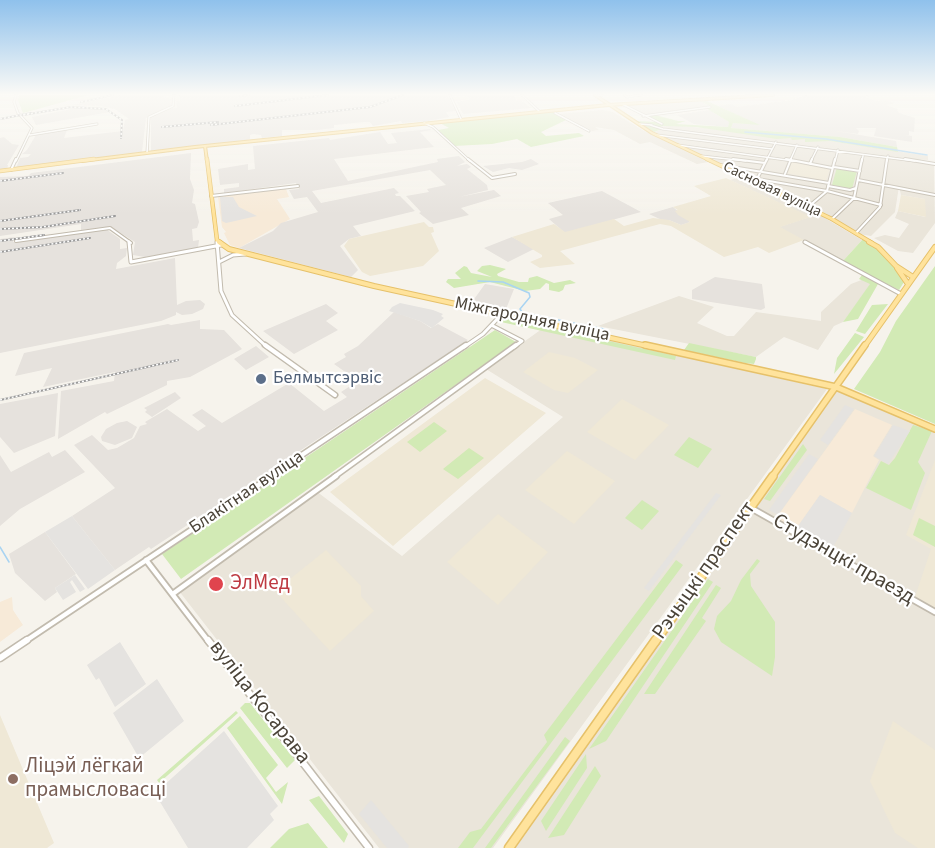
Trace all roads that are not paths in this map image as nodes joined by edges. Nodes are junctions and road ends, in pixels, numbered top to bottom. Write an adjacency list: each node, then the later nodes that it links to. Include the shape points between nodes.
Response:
1 (30, 135): 25 (street)
2 (148, 135): 14 (street)
3 (314, 135): 10 (main road)
4 (441, 135): 29 (street, via 492,178)
5 (655, 135): 8 (main road, Сасновая вуліца); 12 (street)
6 (714, 135): 7 (street)
7 (776, 142): 9 (street); 12 (street)
8 (677, 145): 15 (main road, Сасновая вуліца); 16 (street)
9 (797, 145): 11 (street); 19 (street)
10 (205, 146): 14 (main road); 39 (main road)
11 (818, 147): 13 (street); 21 (street)
12 (772, 149): 16 (street)
13 (838, 150): 18 (street); 24 (street)
14 (147, 153): 25 (main road)
15 (701, 156): 20 (street); 23 (main road, Сасновая вуліца)
16 (768, 156): 19 (street); 20 (street)
17 (863, 156): 28 (street)
18 (888, 156): 22 (street); 34 (street)
19 (791, 160): 21 (street); 30 (street)
20 (765, 163): 26 (street)
21 (810, 164): 24 (street)
22 (935, 164)
23 (720, 165): 26 (street); 31 (main road, Сасновая вуліца)
24 (833, 167): 28 (street); 33 (street)
25 (11, 170): 27 (main road)
26 (761, 170): 30 (street); 31 (street)
27 (0, 171)
28 (860, 171): 32 (street)
29 (515, 174)
30 (785, 174): 33 (street)
31 (756, 180): 37 (street); 42 (main road, Сасновая вуліца)
32 (858, 180): 34 (street); 36 (street)
33 (828, 184): 36 (street); 37 (street)
34 (883, 185): 38 (street); 41 (street)
35 (298, 186): 39 (street)
36 (856, 188): 40 (street)
37 (827, 192): 40 (street); 42 (street)
38 (935, 195)
39 (211, 196): 47 (main road)
40 (854, 198): 41 (street); 43 (street)
41 (881, 205): 44 (street)
42 (808, 207): 43 (main road, Сасновая вуліца)
43 (832, 219): 44 (main road, Сасновая вуліца)
44 (856, 233): 54 (main road, Сасновая вуліца, via 878,247)
45 (16, 241): 47 (street, via 110,228 131,243 131,262)
46 (805, 242): 58 (street)
47 (219, 246): 49 (main road, Міжгародняя вуліца); 51 (street)
48 (935, 247): 55 (main road, Рэчыцкі праспект)
49 (234, 253): 50 (main road, Міжгародняя вуліца); 51 (street); 52 (street)
50 (246, 254): 59 (main road, Міжгародняя вуліца)
51 (217, 257): 52 (street); 53 (street)
52 (224, 258): 53 (street)
53 (219, 262): 62 (street, via 222,298 238,322)
54 (900, 271): 55 (main road); 56 (main road); 57 (main road, Сасновая вуліца)
55 (917, 272): 56 (main road, Рэчыцкі праспект)
56 (913, 278): 57 (main road, Рэчыцкі праспект)
57 (908, 284): 58 (main road, Рэчыцкі праспект)
58 (902, 294): 61 (main road, Рэчыцкі праспект)
59 (502, 314): 60 (street, Блакітная вуліца); 61 (main road, Міжгародняя вуліца)
60 (493, 326): 65 (street, Блакітная вуліца); 66 (street, Блакітная вуліца, via 522,341)
61 (836, 387): 63 (main road); 64 (main road, Рэчыцкі праспект)
62 (335, 395)
63 (935, 429)
64 (750, 507): 67 (street, Студэнцкі праезд); 70 (main road, Рэчыцкі праспект)
65 (146, 560): 66 (street, вуліца Косарава); 68 (street, Блакітная вуліца)
66 (174, 593): 69 (street, вуліца Косарава)
67 (935, 612)
68 (0, 658)
69 (369, 848)
70 (509, 848)

